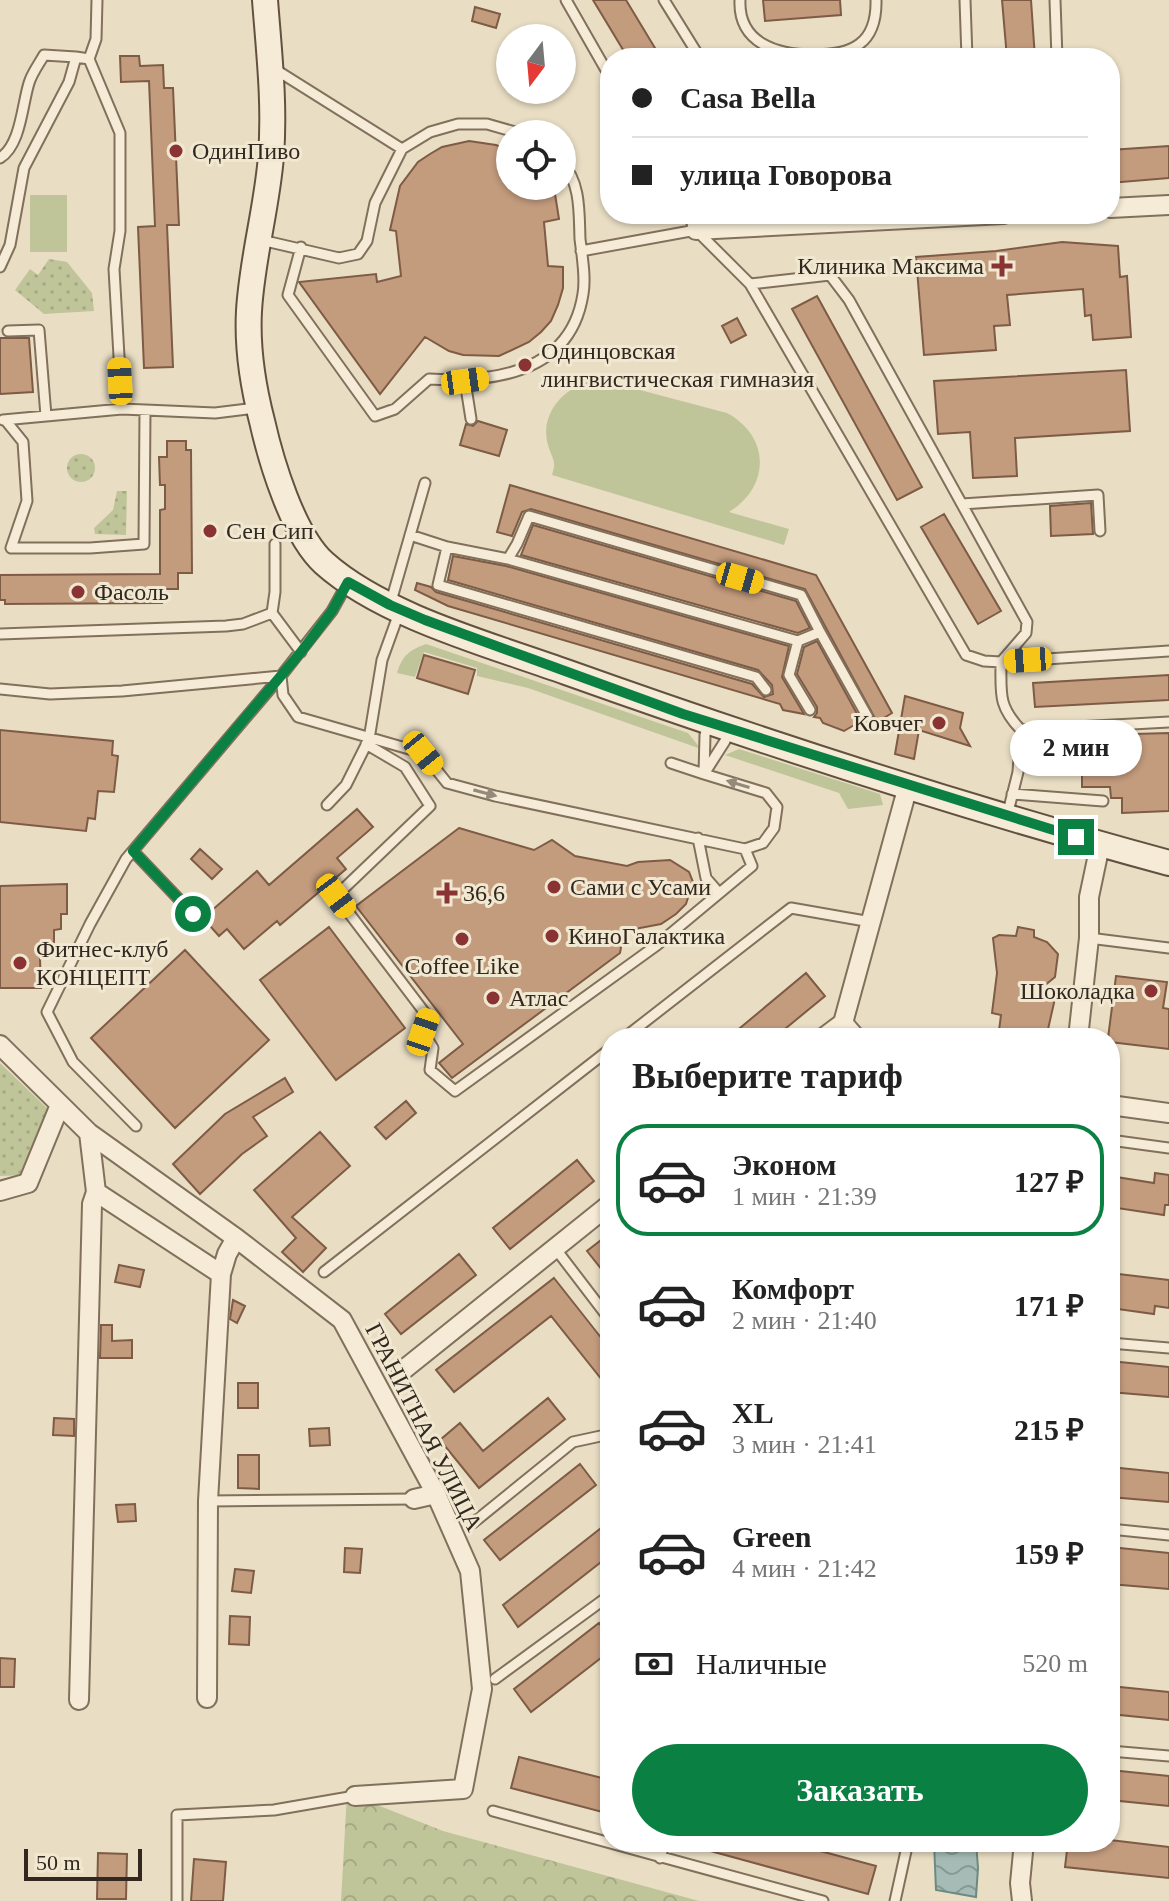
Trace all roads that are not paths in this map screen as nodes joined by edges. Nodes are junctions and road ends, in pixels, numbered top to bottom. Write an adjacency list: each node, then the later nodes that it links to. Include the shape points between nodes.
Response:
1 (97, 0): 15 (lane, via 96,39)
2 (265, 0): 17 (main road)
3 (566, 0): 16 (lane)
4 (664, 0): 9 (lane)
5 (740, 0): 10 (lane, via 742,22)
6 (876, 0): 11 (lane, via 871,32)
7 (965, 0): 12 (lane)
8 (1055, 0): 13 (lane)
9 (694, 48)
10 (766, 48)
11 (854, 48)
12 (967, 48)
13 (1057, 48)
14 (76, 57): 15 (lane); 20 (lane, via 44,55 30,79 13,141); 29 (lane, via 69,82 24,168 10,245)
15 (89, 59): 34 (lane, via 120,133 120,231 114,269)
16 (600, 60)
17 (271, 67): 19 (lane); 26 (main road, via 271,160)
18 (496, 127): 19 (lane, via 458,124 430,132)
19 (402, 149): 27 (lane, via 375,203 367,241 358,254 339,258)
20 (0, 158)
21 (576, 189): 28 (lane)
22 (1169, 205): 23 (street)
23 (1120, 207)
24 (684, 224): 28 (lane)
25 (694, 224): 30 (lane)
26 (258, 239): 27 (lane); 33 (main road, via 249,312)
27 (301, 247): 32 (lane, via 288,295 375,416 395,409 429,379)
28 (581, 251): 32 (lane, via 584,291 577,320 563,343 545,359 521,369)
29 (0, 267)
30 (750, 284): 40 (lane, via 830,275); 54 (lane, via 966,655)
31 (8, 331): 36 (lane, via 39,330)
32 (465, 381): 37 (lane)
33 (259, 408): 35 (lane); 46 (main road, via 298,527 316,555)
34 (122, 409): 35 (lane); 36 (lane)
35 (145, 411): 38 (lane, via 144,544 90,548 11,548 27,501 23,442)
36 (46, 416): 38 (lane)
37 (471, 419)
38 (3, 420)
39 (425, 483): 42 (lane)
40 (962, 504): 41 (lane, via 1098,495); 54 (lane, via 1027,622 1026,633)
41 (1100, 531)
42 (410, 535): 44 (lane); 47 (lane)
43 (275, 544): 48 (lane)
44 (447, 547): 45 (lane); 57 (lane, via 438,585 756,677)
45 (508, 559): 49 (lane, via 529,516 801,595); 51 (lane)
46 (348, 582): 47 (main road); 53 (lane)
47 (395, 608): 61 (main road); 63 (lane)
48 (272, 613): 50 (lane, via 226,626); 53 (lane)
49 (820, 632): 51 (lane); 59 (lane)
50 (0, 634)
51 (798, 641): 58 (lane, via 789,675)
52 (1169, 651): 54 (lane)
53 (301, 652): 55 (lane)
54 (1001, 662): 62 (lane, via 1001,701)
55 (281, 676): 56 (lane, via 65,694); 63 (lane, via 283,695 298,717); 73 (lane)
56 (0, 689)
57 (766, 690)
58 (810, 710)
59 (867, 716)
60 (1169, 722): 62 (lane)
61 (719, 726): 65 (lane, via 725,741); 65 (lane, via 705,735); 66 (main road)
62 (1021, 730): 69 (lane)
63 (368, 742): 68 (lane, via 346,785); 70 (lane, one-way to 70, via 423,753 447,783 533,806); 75 (lane, via 405,767 430,806 336,896 428,1017 423,1032 433,1048 430,1070 455,1091 657,945)
64 (671, 763): 65 (lane)
65 (704, 774): 72 (lane, one-way to 65, via 763,843 774,828 777,807 766,793)
66 (908, 786): 69 (main road); 77 (street)
67 (1103, 801): 69 (lane)
68 (327, 805)
69 (1010, 805): 71 (main road)
70 (698, 838): 72 (lane); 75 (lane, via 706,878)
71 (1100, 845): 74 (main road); 78 (street, via 1089,897)
72 (745, 849): 75 (lane, via 752,866)
73 (133, 851): 76 (lane); 90 (lane, via 47,1012 73,1062)
74 (1169, 863)
75 (719, 893)
76 (193, 914)
77 (871, 922): 80 (street); 81 (lane, via 791,908)
78 (1089, 938): 79 (lane); 84 (street)
79 (1169, 948)
80 (843, 1023): 82 (street); 83 (street)
81 (637, 1028)
82 (836, 1028)
83 (847, 1028)
84 (1079, 1028)
85 (0, 1045): 87 (street, ГРАНИТНАЯ УЛИЦА)
86 (600, 1057): 99 (lane)
87 (60, 1105): 91 (street, ГРАНИТНАЯ УЛИЦА); 94 (street, via 28,1183)
88 (1120, 1106): 89 (street)
89 (1169, 1113)
90 (136, 1126)
91 (89, 1133): 95 (street); 97 (street, ГРАНИТНАЯ УЛИЦА)
92 (1120, 1141): 93 (lane)
93 (1169, 1148)
94 (0, 1192)
95 (96, 1192): 100 (street); 115 (street)
96 (600, 1212): 98 (street)
97 (236, 1238): 100 (street); 106 (street, ГРАНИТНАЯ УЛИЦА, via 342,1320)
98 (555, 1248): 101 (lane); 104 (street)
99 (324, 1272)
100 (221, 1274): 108 (street)
101 (600, 1307)
102 (1120, 1344): 103 (lane)
103 (1169, 1348)
104 (402, 1371)
105 (600, 1436): 109 (lane, via 573,1442)
106 (436, 1494): 107 (street); 118 (street, ГРАНИТНАЯ УЛИЦА, via 470,1571 482,1689 463,1789)
107 (414, 1499): 108 (lane)
108 (208, 1501): 114 (street)
109 (473, 1523)
110 (1120, 1530): 111 (lane)
111 (1169, 1535)
112 (600, 1602): 113 (lane)
113 (495, 1679)
114 (207, 1698)
115 (79, 1700)
116 (1120, 1752): 117 (lane)
117 (1169, 1756)
118 (355, 1796): 126 (lane, via 274,1810 177,1815)
119 (493, 1811): 120 (lane)
120 (600, 1841)
121 (639, 1852): 125 (lane)
122 (662, 1852): 125 (lane)
123 (906, 1852): 128 (lane)
124 (1023, 1852): 129 (street)
125 (660, 1858): 127 (lane)
126 (177, 1901)
127 (823, 1901)
128 (895, 1901)
129 (1022, 1901)

